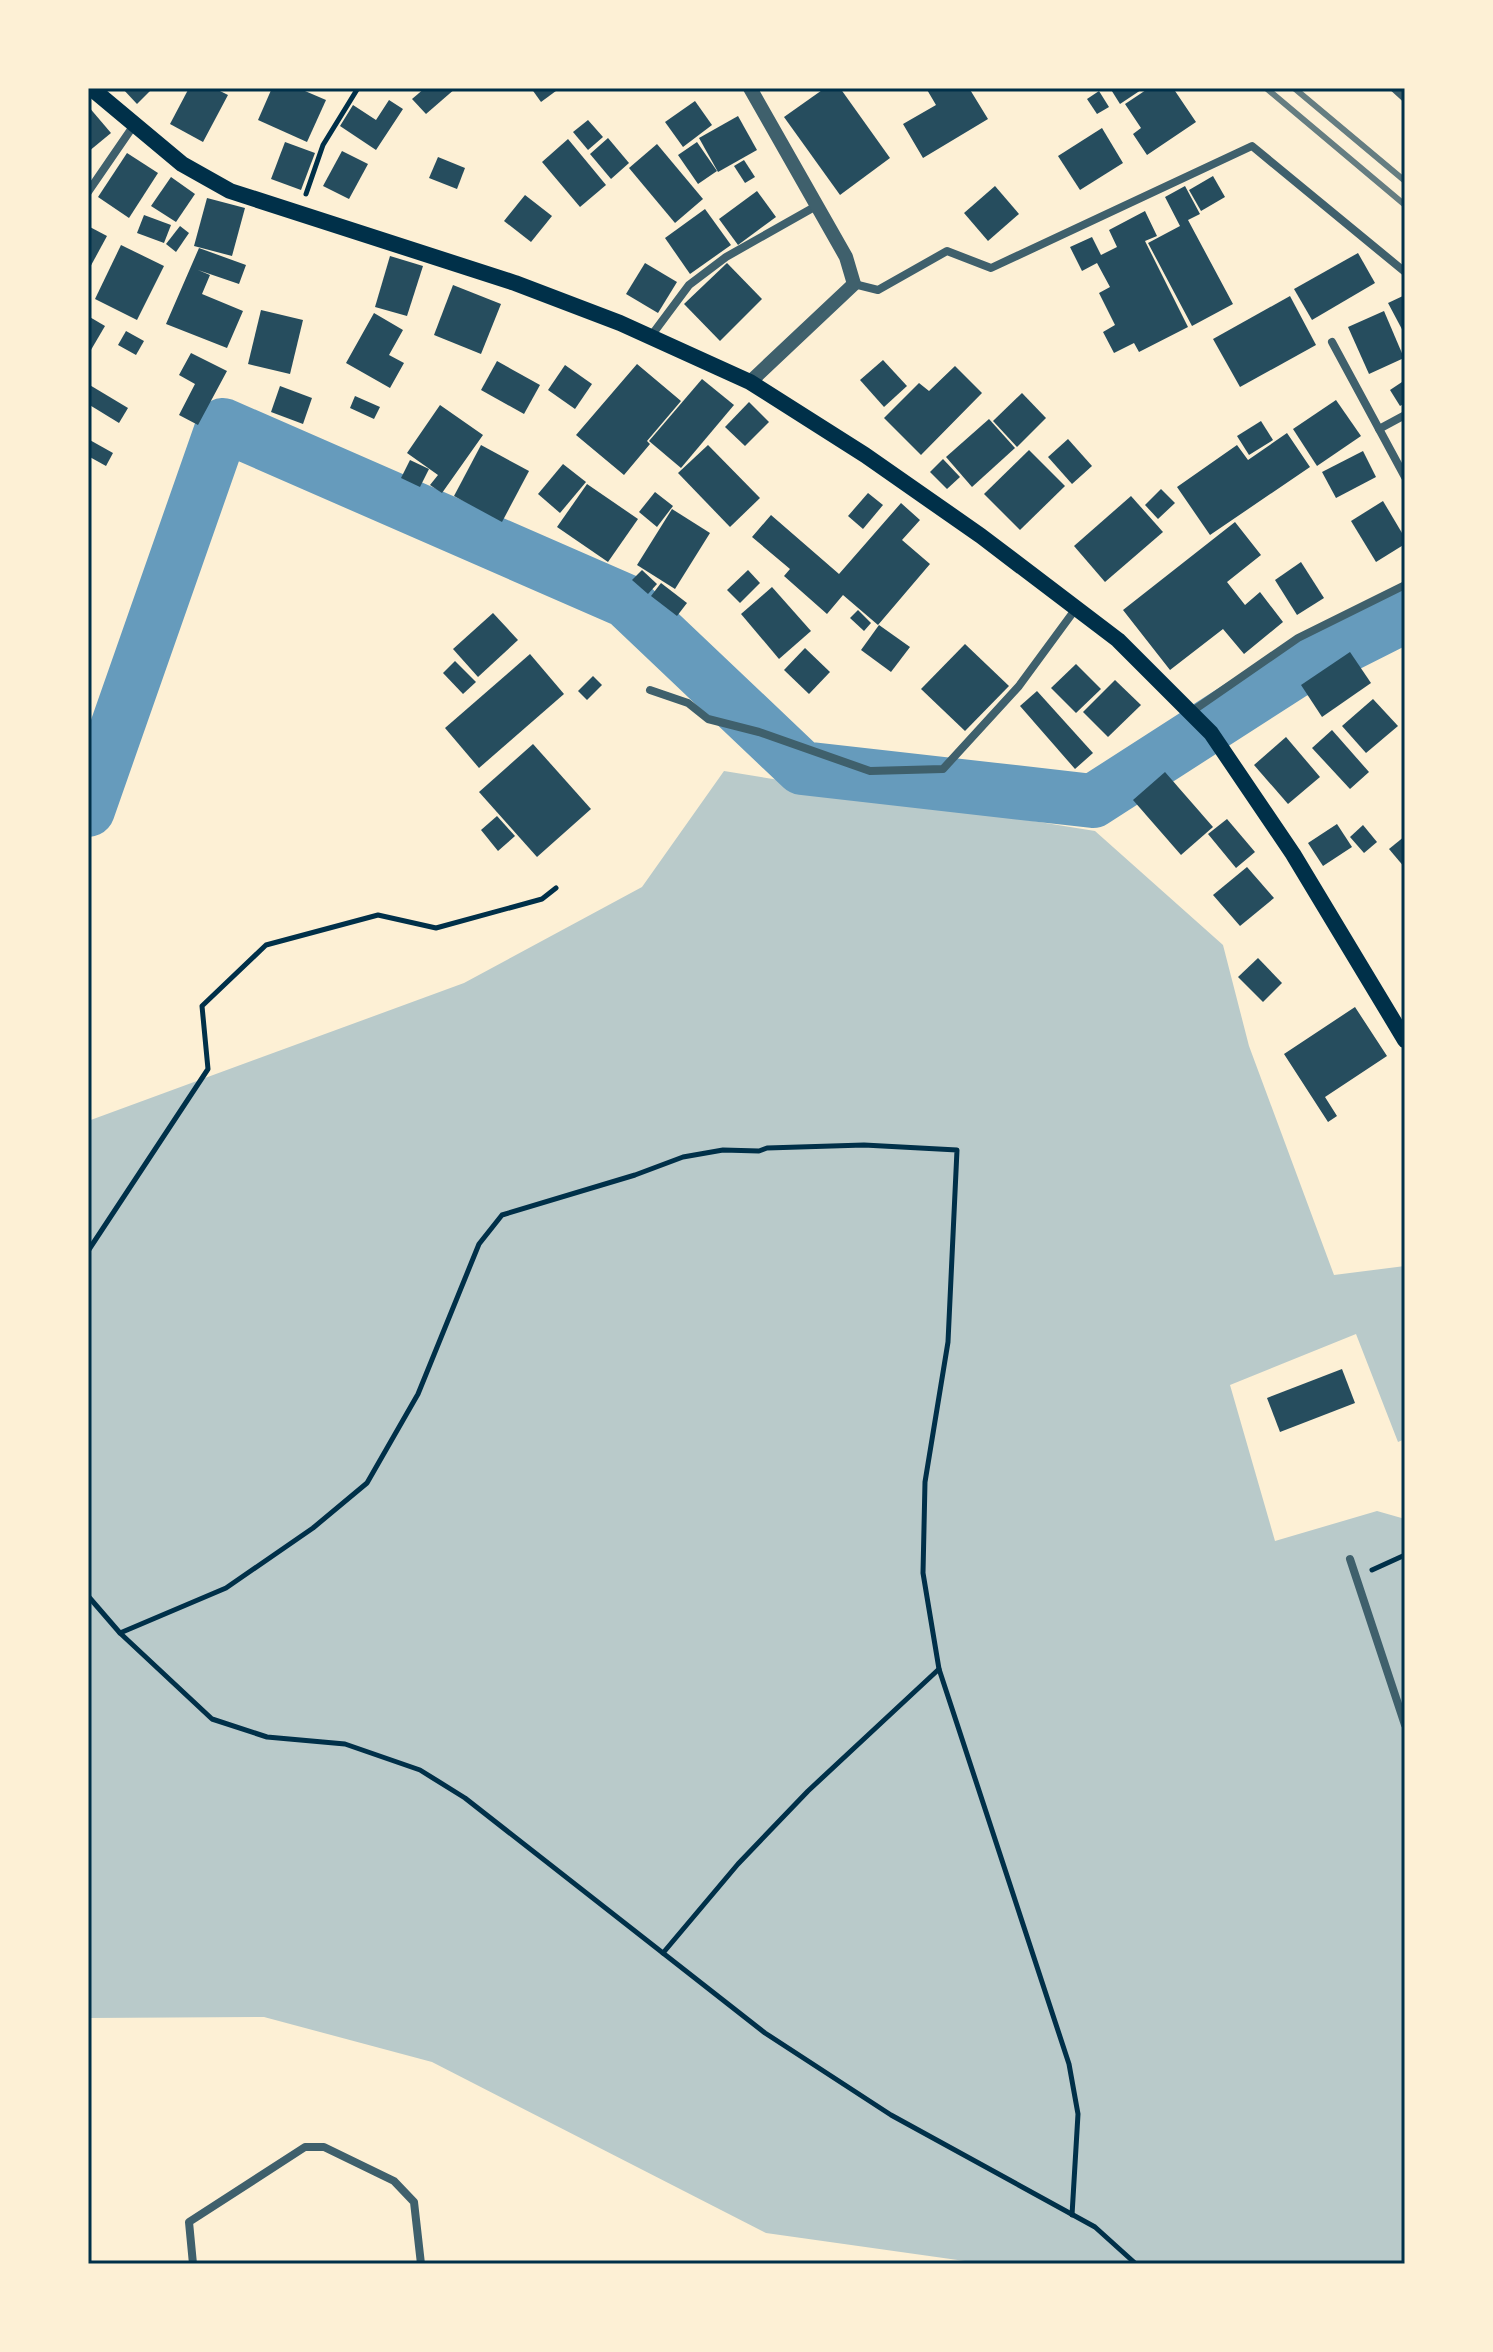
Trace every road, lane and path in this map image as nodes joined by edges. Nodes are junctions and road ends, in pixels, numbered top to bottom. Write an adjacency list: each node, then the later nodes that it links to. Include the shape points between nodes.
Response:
1 (91, 88): 6 (main road)
2 (358, 88): 9 (path, via 323,145)
3 (750, 88): 8 (street)
4 (1394, 88): 5 (street)
5 (1405, 98)
6 (134, 125): 7 (street); 9 (main road, via 182,164 230,191)
7 (88, 192)
8 (818, 205): 11 (street); 12 (street, via 726,257 689,285)
9 (299, 213): 12 (main road, via 515,283)
10 (1405, 272): 11 (street, via 1252,146 991,268 947,251 878,290)
11 (854, 284): 14 (street)
12 (650, 336): 14 (main road)
13 (1332, 342): 16 (street)
14 (750, 382): 19 (main road, via 865,455)
15 (1405, 415): 16 (street)
16 (1379, 429): 17 (street)
17 (1405, 477)
18 (1405, 585): 21 (street, via 1298,638)
19 (1077, 606): 20 (street, via 1019,686 943,769 870,771 708,719 688,703); 21 (main road)
20 (650, 690)
21 (1194, 715): 23 (main road, via 1293,854)
22 (556, 888): 24 (path, via 542,899 436,928 378,915 266,945 202,1006 208,1069)
23 (1405, 1040)
24 (88, 1251)
25 (1405, 1555): 27 (path)
26 (1350, 1559): 27 (street)
27 (1357, 1577): 31 (street)
28 (88, 1596): 29 (path)
29 (120, 1633): 30 (path, via 226,1588 367,1483 418,1394 479,1244 502,1215 683,1157 723,1150 864,1145 957,1150 948,1342 925,1482 923,1573); 32 (path, via 212,1719 267,1737 345,1744 420,1770 465,1798)
30 (939, 1669): 32 (path, via 808,1791); 33 (path, via 1069,2064 1078,2114)
31 (1405, 1725)
32 (663, 1953): 33 (path, via 765,2033 891,2115)
33 (1072, 2215): 36 (path, via 1095,2227)
34 (193, 2264): 35 (street, via 189,2222 305,2147 324,2147 394,2181 414,2202)
35 (421, 2264)
36 (1136, 2264)

